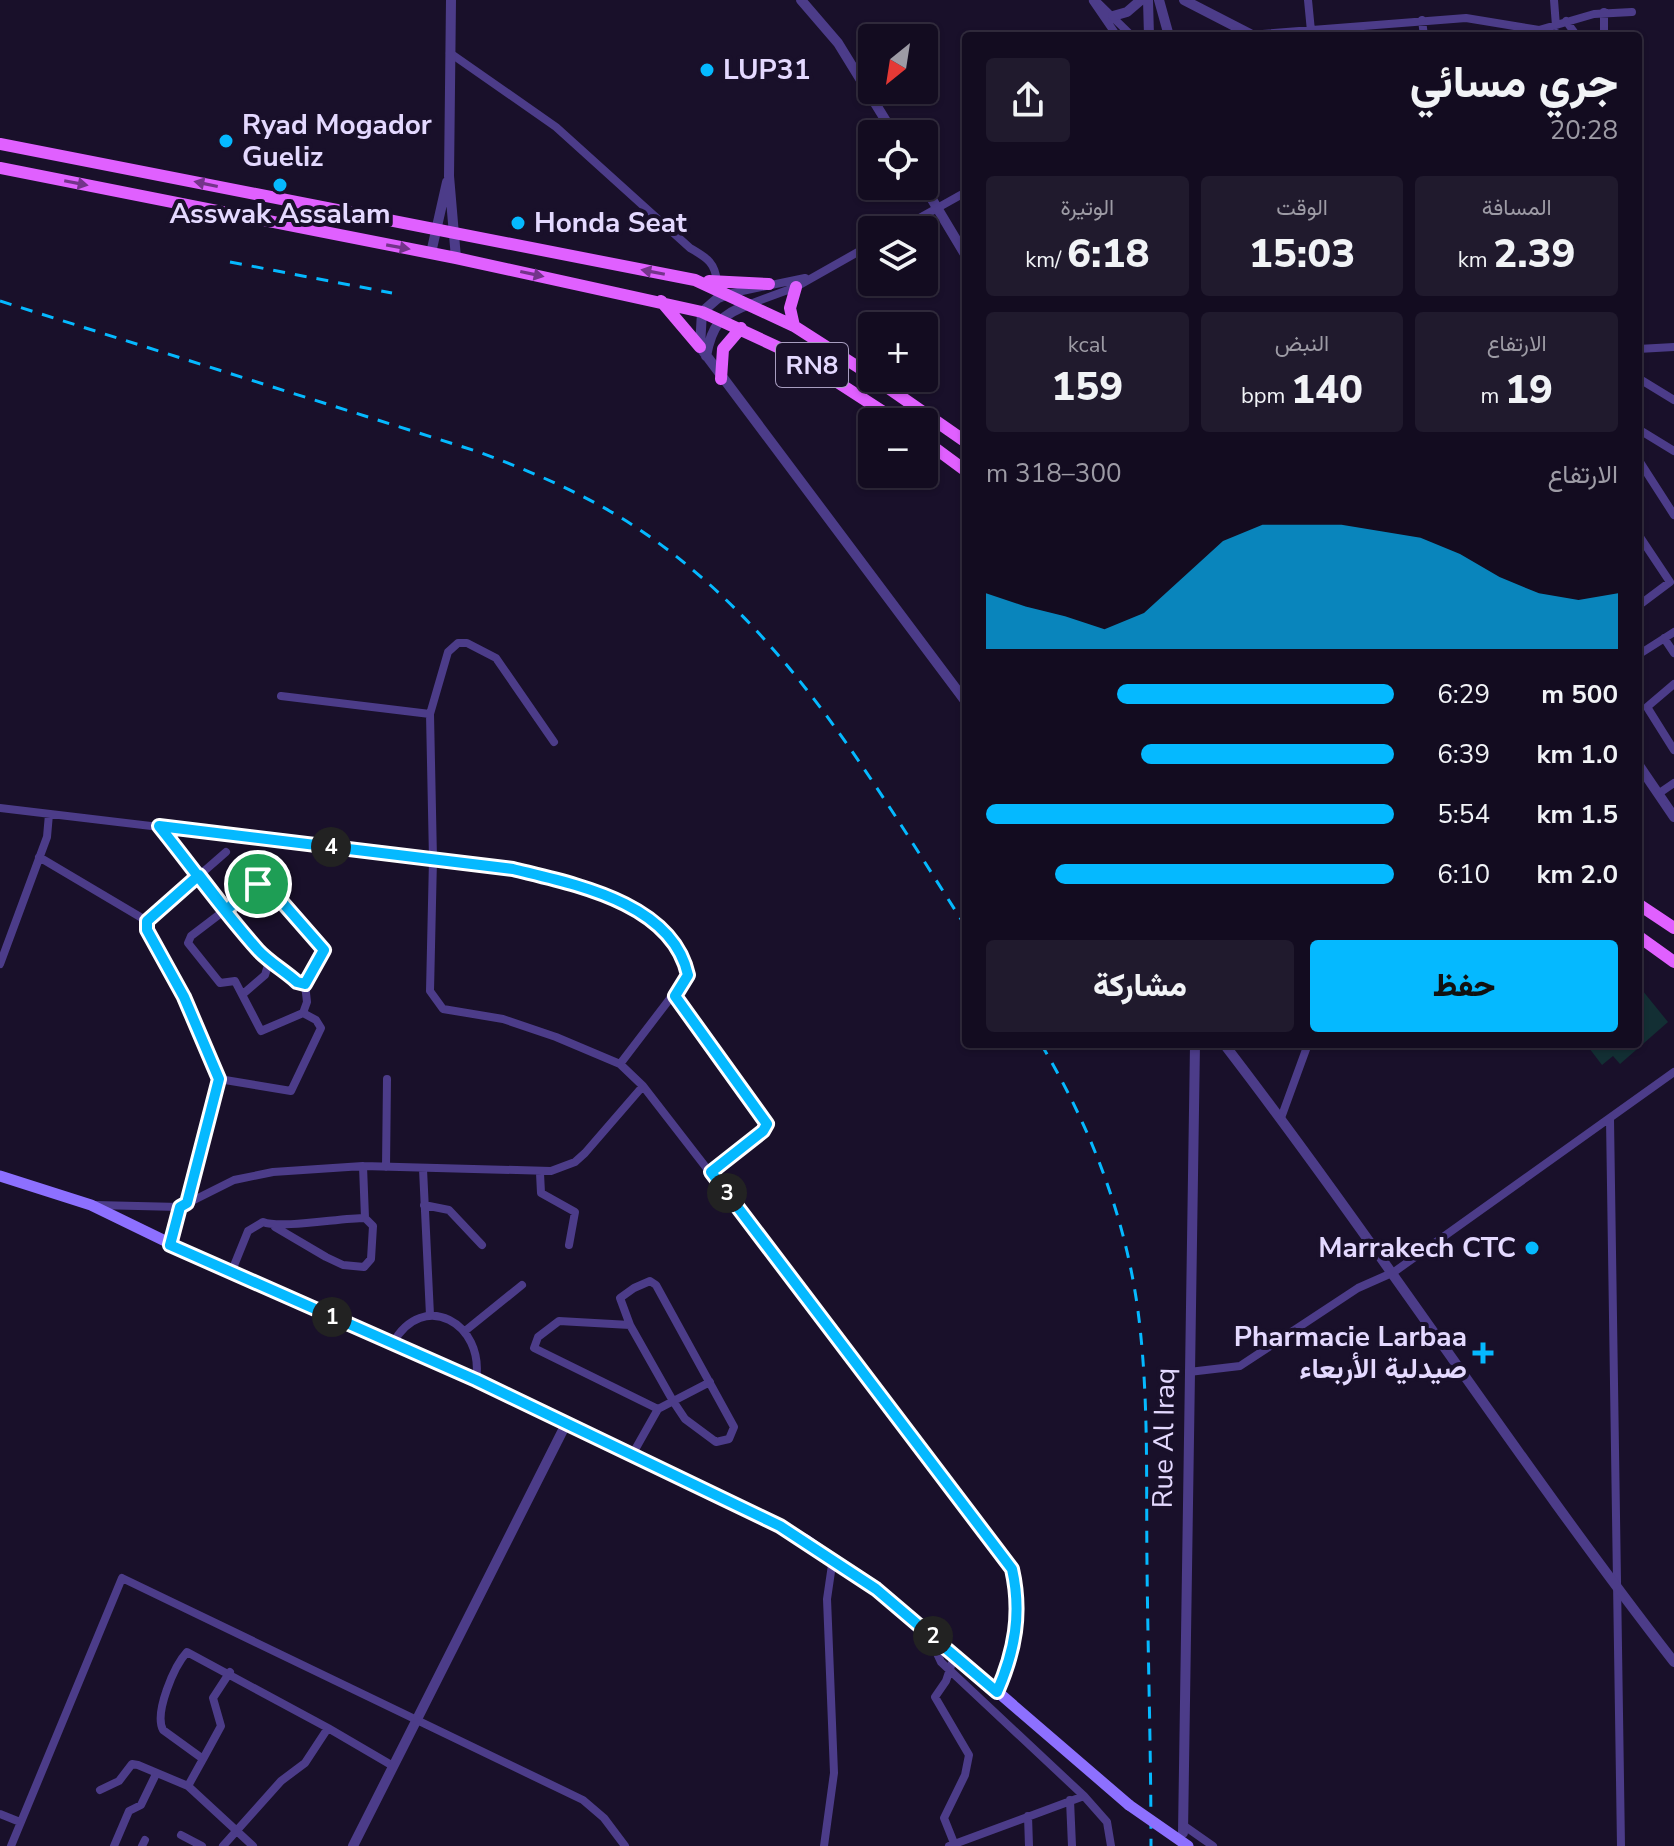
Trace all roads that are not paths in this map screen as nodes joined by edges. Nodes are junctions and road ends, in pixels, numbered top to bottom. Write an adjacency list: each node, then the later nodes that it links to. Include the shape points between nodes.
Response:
1 (451, 0): 27 (street)
2 (801, 0): 28 (street, via 838,43)
3 (1094, 0): 12 (street); 17 (street)
4 (1141, 0): 12 (street)
5 (1148, 0): 19 (street)
6 (1159, 0): 20 (street)
7 (1184, 0): 21 (street)
8 (1308, 0): 16 (street)
9 (1554, 0): 15 (street)
10 (1628, 0): 11 (street, via 1630,12)
11 (1604, 12): 14 (street); 26 (street)
12 (1113, 16): 18 (street)
13 (1422, 20): 15 (street, via 1480,19 1533,29); 23 (street); 24 (street)
14 (1566, 21): 15 (street); 25 (street)
15 (1556, 26)
16 (1311, 31): 22 (street); 23 (street)
17 (1114, 32)
18 (1128, 32)
19 (1149, 32)
20 (1168, 32)
21 (1246, 32)
22 (1299, 32)
23 (1350, 32)
24 (1424, 32)
25 (1574, 32)
26 (1604, 32)
27 (450, 53): 31 (street); 44 (street, via 556,127 690,248 709,259)
28 (885, 120)
29 (0, 144): 36 (main road, RN8, one-way to 29)
30 (0, 168): 40 (main road, RN8, one-way to 40)
31 (449, 176): 36 (street); 37 (street)
32 (962, 194): 34 (street)
33 (933, 200): 34 (street)
34 (938, 209): 35 (street); 38 (street)
35 (925, 216)
36 (436, 231): 37 (main road, RN8); 40 (street)
37 (456, 236): 41 (street); 43 (main road, RN8, one-way to 37)
38 (962, 249)
39 (858, 251): 42 (street)
40 (431, 253): 41 (main road, RN8)
41 (456, 258): 48 (main road, RN8, one-way to 48)
42 (809, 277): 45 (street); 46 (street)
43 (695, 280): 44 (main road); 47 (main road, RN8)
44 (717, 282): 45 (main road)
45 (769, 284): 47 (street)
46 (796, 287): 49 (street); 52 (main road, via 790,308)
47 (728, 294): 49 (main road, RN8); 50 (street)
48 (661, 301): 50 (main road, RN8); 56 (main road)
49 (750, 304): 51 (street); 52 (main road, RN8)
50 (702, 312): 51 (main road, RN8); 56 (street)
51 (720, 318): 53 (main road, RN8); 56 (street)
52 (794, 326): 57 (main road, RN8)
53 (741, 328): 58 (main road, via 723,349); 62 (main road, RN8)
54 (1674, 347): 55 (street)
55 (1642, 349)
56 (703, 351): 58 (street)
57 (858, 367)
58 (721, 379): 81 (street)
59 (1642, 380): 61 (street)
60 (894, 392): 65 (main road, RN8)
61 (1674, 400)
62 (878, 408)
63 (1642, 431): 66 (street)
64 (1674, 438): 66 (street)
65 (962, 439)
66 (1671, 449)
67 (938, 450): 69 (main road)
68 (1642, 465): 70 (street)
69 (962, 468)
70 (1674, 515)
71 (1642, 540): 72 (street)
72 (1649, 551): 73 (street); 74 (street, via 1670,582)
73 (1642, 556)
74 (1642, 603)
75 (1674, 632): 76 (street)
76 (1664, 638): 77 (street); 78 (street)
77 (1642, 652)
78 (1674, 653)
79 (1674, 684): 84 (street, via 1647,707)
80 (281, 696): 82 (street)
81 (962, 697)
82 (430, 714): 85 (street, via 448,652 467,643 496,658); 96 (street)
83 (1674, 730): 84 (street)
84 (1666, 736): 86 (street)
85 (554, 742)
86 (1674, 750)
87 (1642, 770): 89 (street)
88 (1674, 783): 89 (street)
89 (1658, 794): 92 (street)
90 (0, 808): 91 (street)
91 (49, 814): 93 (street); 95 (street)
92 (1674, 817)
93 (159, 826): 96 (street); 97 (street)
94 (226, 852): 97 (street)
95 (39, 857): 100 (street); 105 (street)
96 (433, 859): 108 (street, via 513,869 614,899 661,930 685,963 688,975); 113 (street, via 434,1000 443,1009 503,1019)
97 (199, 875): 99 (street); 100 (street)
98 (1642, 907): 101 (main road)
99 (226, 910): 103 (street); 106 (street, via 265,883 324,950); 107 (street, via 188,943 220,983 233,979)
100 (147, 921): 115 (street)
101 (1674, 928)
102 (1642, 939): 104 (main road)
103 (270, 959): 106 (street); 107 (street, via 265,975)
104 (1674, 962)
105 (0, 964)
106 (305, 984): 109 (street)
107 (243, 994): 109 (street, via 261,1031)
108 (675, 996): 113 (street); 123 (street, via 767,1124)
109 (303, 1013): 115 (street, via 321,1028 291,1091)
110 (1195, 1048): 141 (street, Rue Al Iraq)
111 (1227, 1048): 118 (street)
112 (1307, 1048): 118 (street)
113 (620, 1064): 117 (street)
114 (1674, 1072): 119 (street)
115 (219, 1079): 127 (street)
116 (387, 1079): 121 (street)
117 (643, 1086): 123 (street); 124 (street, via 575,1162)
118 (1281, 1118): 134 (street)
119 (1610, 1119): 134 (street); 149 (street)
120 (363, 1166): 121 (street); 127 (street, via 254,1175); 129 (street)
121 (386, 1167): 122 (street)
122 (423, 1169): 124 (street); 128 (street)
123 (711, 1172): 155 (street, via 1012,1569 1017,1599 1014,1647)
124 (540, 1173): 133 (street, via 541,1193 575,1212)
125 (0, 1176): 126 (main road)
126 (91, 1205): 127 (street); 131 (main road)
127 (184, 1205): 131 (street)
128 (424, 1205): 132 (street, via 449,1210); 137 (street)
129 (365, 1218): 130 (street); 130 (street, via 373,1226 374,1244 364,1267 326,1257)
130 (275, 1227): 135 (street, via 263,1222 252,1227)
131 (170, 1245): 135 (main road)
132 (482, 1245)
133 (569, 1245)
134 (1394, 1272): 141 (street, via 1358,1288 1240,1366); 149 (street)
135 (231, 1273): 140 (main road)
136 (522, 1285): 139 (street)
137 (430, 1315): 139 (street); 140 (street, via 402,1328)
138 (630, 1325): 143 (street, via 620,1298 650,1281); 144 (street); 145 (street, via 559,1321 538,1337 534,1348)
139 (465, 1331): 142 (street, via 477,1352)
140 (393, 1343): 142 (main road)
141 (1189, 1372): 169 (street, Rue Al Iraq)
142 (476, 1380): 146 (main road)
143 (710, 1382): 144 (street); 144 (street, via 734,1427 729,1439 716,1442)
144 (673, 1401): 145 (street)
145 (658, 1409): 147 (street)
146 (567, 1422): 147 (main road); 156 (street)
147 (632, 1455): 148 (main road, via 769,1520)
148 (833, 1558): 150 (main road); 179 (street, via 827,1599 834,1773)
149 (1619, 1590): 152 (street); 185 (street)
150 (926, 1630): 151 (main road); 153 (street)
151 (955, 1654): 153 (street); 155 (main road)
152 (1674, 1662)
153 (950, 1671): 163 (street); 171 (street, via 936,1699 969,1755 944,1818)
154 (230, 1672): 157 (street); 158 (street, via 213,1698 221,1726); 158 (street, via 187,1652 168,1692 160,1726)
155 (997, 1692): 183 (main road, bridge, via 1129,1805)
156 (417, 1719): 159 (street); 167 (street, via 122,1578); 178 (street, via 583,1800)
157 (328, 1728): 159 (street); 168 (street, via 297,1772 281,1781)
158 (203, 1759): 161 (street)
159 (393, 1766): 177 (street)
160 (156, 1774): 161 (street); 162 (street, via 132,1764 119,1781); 173 (street, via 141,1805 129,1811)
161 (188, 1786): 168 (street)
162 (100, 1790)
163 (1084, 1796): 164 (street); 182 (street, via 1107,1822)
164 (1070, 1800): 166 (street); 181 (street)
165 (0, 1814): 167 (street)
166 (1028, 1816): 171 (street); 180 (street)
167 (20, 1822): 172 (street)
168 (236, 1828): 175 (street); 176 (street)
169 (1183, 1829): 184 (street)
170 (181, 1835): 174 (street)
171 (950, 1845)
172 (11, 1846)
173 (114, 1846)
174 (202, 1846)
175 (223, 1846)
176 (253, 1846)
177 (353, 1846)
178 (625, 1846)
179 (824, 1846)
180 (1029, 1846)
181 (1072, 1846)
182 (1111, 1846)
183 (1188, 1846)
184 (1213, 1846)
185 (1621, 1846)

